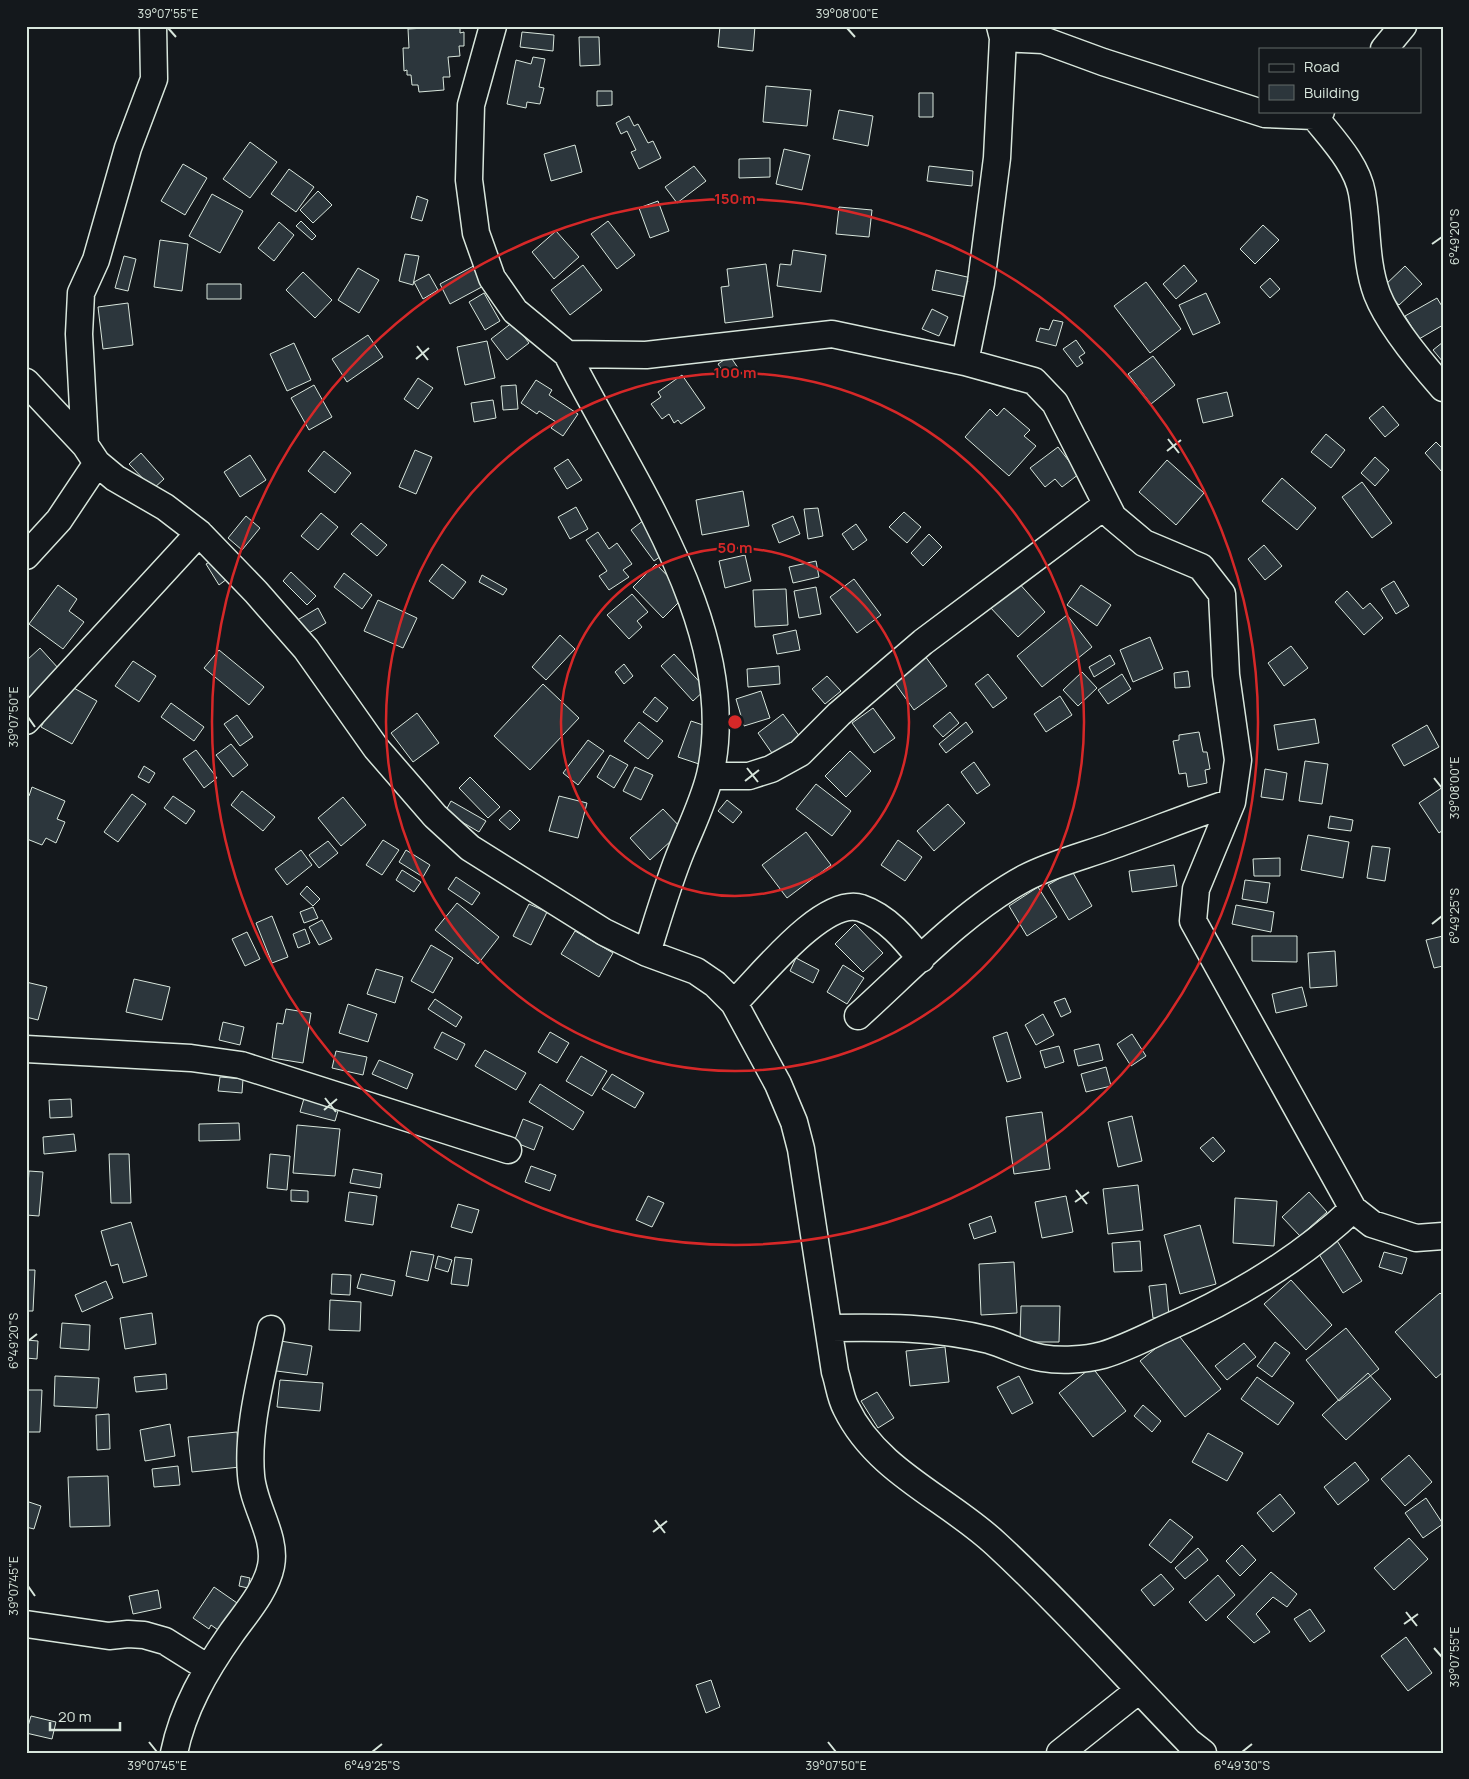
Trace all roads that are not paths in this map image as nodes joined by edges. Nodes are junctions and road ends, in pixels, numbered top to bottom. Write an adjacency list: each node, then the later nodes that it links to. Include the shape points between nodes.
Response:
1 (154, 26): 11 (street, via 154,79 128,148 96,260 81,293 79,334)
2 (493, 26): 7 (street, via 472,104 468,180 476,233 492,278 515,310)
3 (1403, 26): 5 (street)
4 (1001, 32): 6 (street, via 1043,40 1265,114); 8 (street, via 998,158 981,283)
5 (1385, 48)
6 (1317, 113): 10 (street, via 1356,174 1362,192 1369,264 1377,294 1388,317)
7 (567, 354): 8 (street, via 646,355 832,334); 16 (street, via 665,541 697,611 714,678 716,734)
8 (965, 362): 12 (street, via 1034,381 1055,403)
9 (26, 382): 11 (street)
10 (1443, 388)
11 (91, 454): 13 (street, via 115,478 165,507); 14 (street, via 59,520)
12 (1106, 505): 16 (street, via 923,642 800,752 771,769 749,776); 17 (street, via 1112,517 1144,543 1201,566 1222,594 1226,675 1238,760)
13 (199, 533): 15 (street); 18 (street, via 306,650 376,748 435,816 470,848 604,932)
14 (26, 556)
15 (26, 721)
16 (710, 776): 18 (street)
17 (1232, 802): 19 (street, via 1114,846 1062,861 1025,878 989,901); 24 (street, via 1196,889 1193,922)
18 (647, 953): 20 (street, via 696,971)
19 (921, 959): 20 (street, via 888,923 859,908 839,909 825,914 810,927); 21 (street)
20 (734, 1003): 26 (street, via 778,1084 794,1122)
21 (858, 1016)
22 (26, 1049): 23 (street, via 191,1058 241,1065)
23 (508, 1150)
24 (1353, 1209): 25 (street, via 1372,1224 1416,1238); 26 (street, via 1308,1248 1209,1310 1101,1355 1042,1358 991,1340 954,1333 894,1328)
25 (1443, 1236)
26 (830, 1328): 30 (street, via 835,1372 845,1407 858,1431 879,1454 995,1543)
27 (271, 1329): 29 (street, via 254,1416 251,1475 272,1548 271,1567 262,1590)
28 (26, 1624): 29 (street, via 109,1636 144,1635 164,1641)
29 (208, 1668): 31 (street, via 177,1736)
30 (1139, 1690): 32 (street); 33 (street)
31 (174, 1753)
32 (1060, 1753)
33 (1203, 1753)

